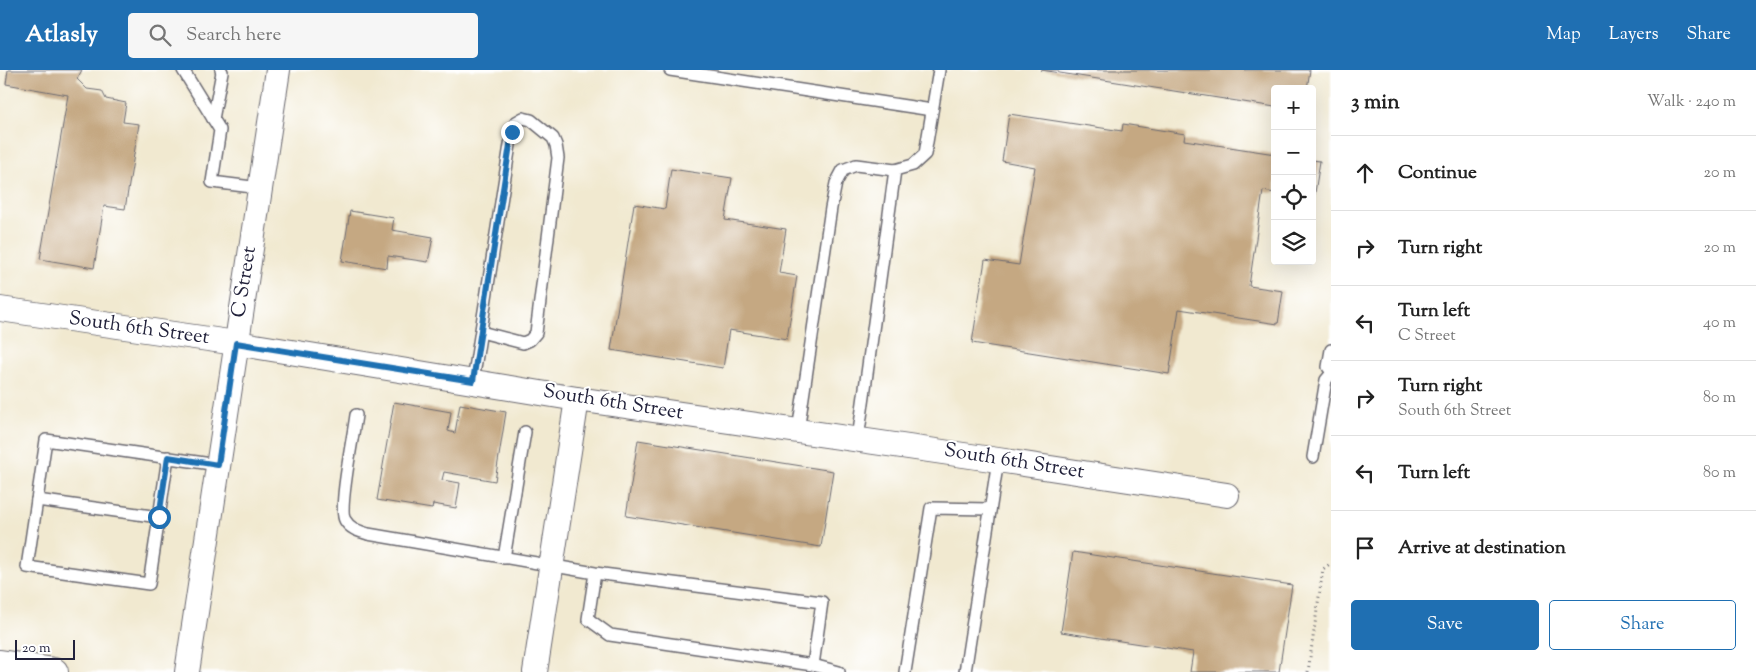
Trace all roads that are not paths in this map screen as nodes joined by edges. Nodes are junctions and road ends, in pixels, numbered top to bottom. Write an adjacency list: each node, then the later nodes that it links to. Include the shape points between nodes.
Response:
1 (183, 70): 7 (lane)
2 (221, 70): 7 (lane)
3 (278, 70): 9 (street, C Street)
4 (670, 70): 6 (lane)
5 (939, 70): 6 (lane)
6 (932, 110): 8 (lane, via 925,154 913,165)
7 (213, 119): 9 (lane, via 220,130 212,182)
8 (895, 170): 18 (lane, via 856,165 843,170 836,183); 20 (lane)
9 (260, 188): 12 (street, C Street)
10 (0, 309): 12 (street, South 6th Street)
11 (481, 332): 11 (lane, via 523,343 536,333 558,158 553,138 531,120 523,118 516,122 512,132); 15 (lane)
12 (236, 343): 15 (street, South 6th Street); 24 (street, C Street)
13 (1331, 350): 14 (lane, via 1328,367)
14 (1331, 373): 22 (lane, via 1326,380)
15 (473, 381): 16 (street, South 6th Street)
16 (577, 399): 18 (street, South 6th Street); 30 (street)
17 (356, 415): 29 (lane, via 343,503 344,518 351,528 368,534)
18 (798, 431): 20 (street, South 6th Street)
19 (525, 432): 29 (lane)
20 (858, 439): 23 (street, South 6th Street)
21 (168, 457): 24 (lane); 26 (lane, via 46,440); 28 (lane)
22 (1313, 457)
23 (998, 460): 25 (street, South 6th Street); 27 (lane)
24 (218, 465): 35 (street, C Street)
25 (1226, 495)
26 (37, 500): 28 (lane); 28 (lane, via 27,567 149,584)
27 (990, 509): 38 (lane, via 931,508); 39 (lane)
28 (159, 517)
29 (504, 558): 30 (lane)
30 (551, 565): 31 (lane); 36 (street)
31 (595, 573): 33 (lane, via 588,619 610,635); 33 (lane, via 822,602)
32 (0, 664): 34 (street)
33 (813, 665): 37 (lane)
34 (54, 672)
35 (187, 672)
36 (535, 672)
37 (840, 672)
38 (905, 672)
39 (965, 672)

